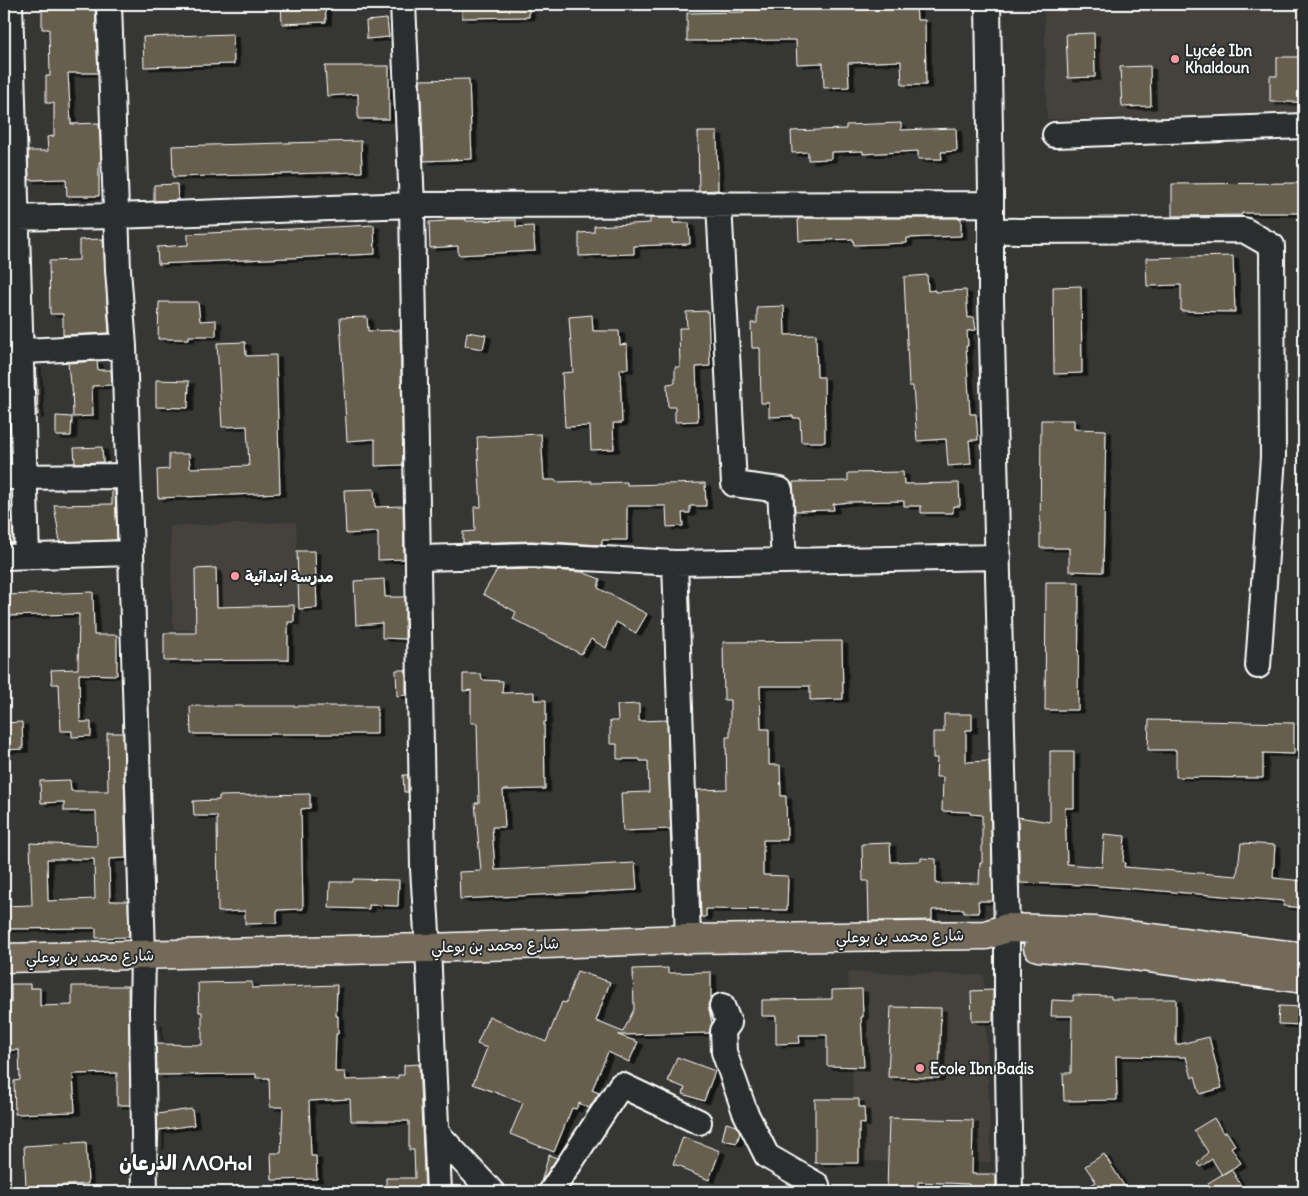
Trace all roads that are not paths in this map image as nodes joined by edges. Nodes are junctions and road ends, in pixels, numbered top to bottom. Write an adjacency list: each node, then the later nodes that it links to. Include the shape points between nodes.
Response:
1 (10, 4): 11 (street)
2 (109, 4): 10 (street)
3 (403, 4): 9 (street)
4 (988, 4): 8 (street)
5 (1304, 126): 6 (street)
6 (1055, 135)
7 (719, 204): 8 (street); 9 (street); 21 (street, via 734,484 780,490)
8 (991, 204): 12 (street)
9 (412, 205): 10 (street); 20 (street)
10 (116, 216): 11 (street); 13 (street)
11 (10, 218): 14 (street)
12 (991, 231): 19 (street); 23 (street, via 1244,230 1272,246 1273,458)
13 (124, 346): 14 (street); 15 (street)
14 (12, 352): 16 (street)
15 (128, 476): 16 (street); 17 (street)
16 (14, 477): 18 (street)
17 (131, 553): 18 (street); 27 (street)
18 (15, 556)
19 (998, 557): 21 (street); 24 (street)
20 (419, 558): 22 (street, via 531,555); 26 (street, via 423,869)
21 (784, 561): 22 (street)
22 (675, 563): 25 (street)
23 (1258, 666)
24 (1000, 936): 25 (main road, شارع محمد بن بوعلي); 28 (main road, via 1095,931); 30 (main road); 34 (street)
25 (688, 939): 26 (main road, شارع محمد بن بوعلي)
26 (428, 948): 27 (main road, شارع محمد بن بوعلي); 33 (street)
27 (144, 954): 29 (main road, شارع محمد بن بوعلي); 35 (street)
28 (1304, 957)
29 (4, 958)
30 (1304, 979)
31 (722, 1006): 39 (street, via 729,1023 723,1031 724,1052 745,1112 767,1156 817,1185)
32 (699, 1122): 38 (street, via 621,1085)
33 (436, 1132): 36 (street); 37 (street)
34 (1009, 1163): 40 (street); 41 (street)
35 (145, 1192)
36 (439, 1192)
37 (492, 1192)
38 (551, 1192)
39 (819, 1192)
40 (1010, 1192)
41 (1027, 1192)

